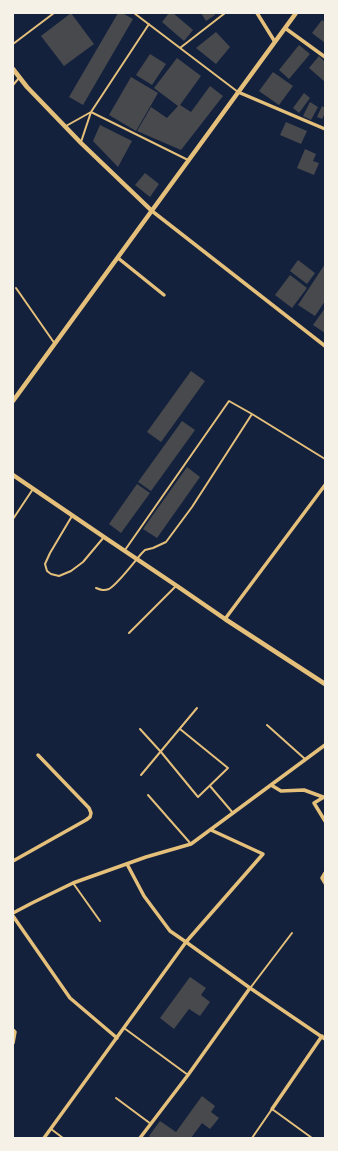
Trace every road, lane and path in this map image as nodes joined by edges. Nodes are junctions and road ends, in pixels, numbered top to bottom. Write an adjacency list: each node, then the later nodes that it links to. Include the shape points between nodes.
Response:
1 (54, 13): 9 (lane)
2 (134, 13): 6 (lane)
3 (225, 13): 10 (lane)
4 (257, 13): 8 (street)
5 (296, 13): 7 (street)
6 (149, 24): 10 (lane); 16 (lane)
7 (285, 28): 8 (street); 11 (street)
8 (274, 42): 15 (street)
9 (13, 44)
10 (180, 48): 15 (lane)
11 (325, 57)
12 (13, 69): 13 (street)
13 (19, 77): 14 (lane); 17 (street)
14 (13, 85)
15 (238, 92): 18 (street); 20 (street)
16 (91, 112): 17 (lane); 19 (lane); 20 (lane)
17 (65, 126): 19 (street)
18 (325, 129)
19 (81, 143): 21 (street)
20 (188, 160): 21 (street)
21 (152, 211): 22 (street); 26 (street)
22 (118, 258): 24 (street); 25 (street)
23 (16, 288): 25 (lane)
24 (164, 295)
25 (55, 344): 27 (street)
26 (325, 346)
27 (13, 401)
28 (252, 414): 29 (lane); 36 (lane, via 229,401); 37 (lane, via 166,542 145,550)
29 (325, 459)
30 (13, 475): 32 (street)
31 (325, 485): 40 (street)
32 (33, 489): 33 (street); 34 (lane)
33 (72, 516): 35 (street); 35 (lane, via 45,564 47,571 59,576 71,571 83,562)
34 (13, 519)
35 (104, 537): 36 (street)
36 (125, 551): 37 (street)
37 (137, 559): 38 (street); 39 (lane, via 108,589)
38 (177, 586): 40 (street); 41 (lane)
39 (96, 588)
40 (225, 619): 42 (street)
41 (129, 633)
42 (325, 684)
43 (197, 708): 46 (lane)
44 (267, 725): 50 (lane)
45 (140, 729): 48 (lane)
46 (180, 729): 48 (lane); 53 (lane, via 228,768)
47 (325, 745): 50 (street)
48 (161, 752): 51 (lane); 53 (lane, via 198,797)
49 (38, 755): 60 (street, via 91,813 86,820)
50 (306, 759): 52 (street)
51 (141, 775)
52 (271, 785): 55 (street, via 281,791 304,790); 56 (street)
53 (210, 786): 56 (lane)
54 (148, 795): 59 (lane)
55 (324, 797): 57 (street, via 314,803)
56 (233, 813): 58 (street)
57 (325, 821)
58 (211, 830): 59 (street); 68 (street, via 263,854)
59 (191, 844): 61 (street)
60 (13, 861)
61 (127, 864): 63 (street); 68 (street, via 144,896 170,931)
62 (325, 873): 64 (street, via 322,878)
63 (73, 883): 65 (street, via 32,902); 66 (lane)
64 (325, 883)
65 (13, 915): 73 (street, via 70,998)
66 (100, 921)
67 (292, 933): 69 (lane)
68 (186, 942): 69 (street); 70 (street)
69 (250, 988): 72 (street); 75 (street)
70 (124, 1028): 73 (street); 75 (lane)
71 (13, 1030): 74 (street)
72 (323, 1037): 77 (street)
73 (117, 1038): 79 (street)
74 (13, 1043)
75 (188, 1075): 78 (street)
76 (116, 1098): 78 (lane)
77 (272, 1109): 83 (lane); 84 (lane)
78 (151, 1124): 82 (street)
79 (51, 1129): 80 (street); 81 (lane)
80 (44, 1138)
81 (63, 1138)
82 (140, 1138)
83 (252, 1138)
84 (312, 1138)

